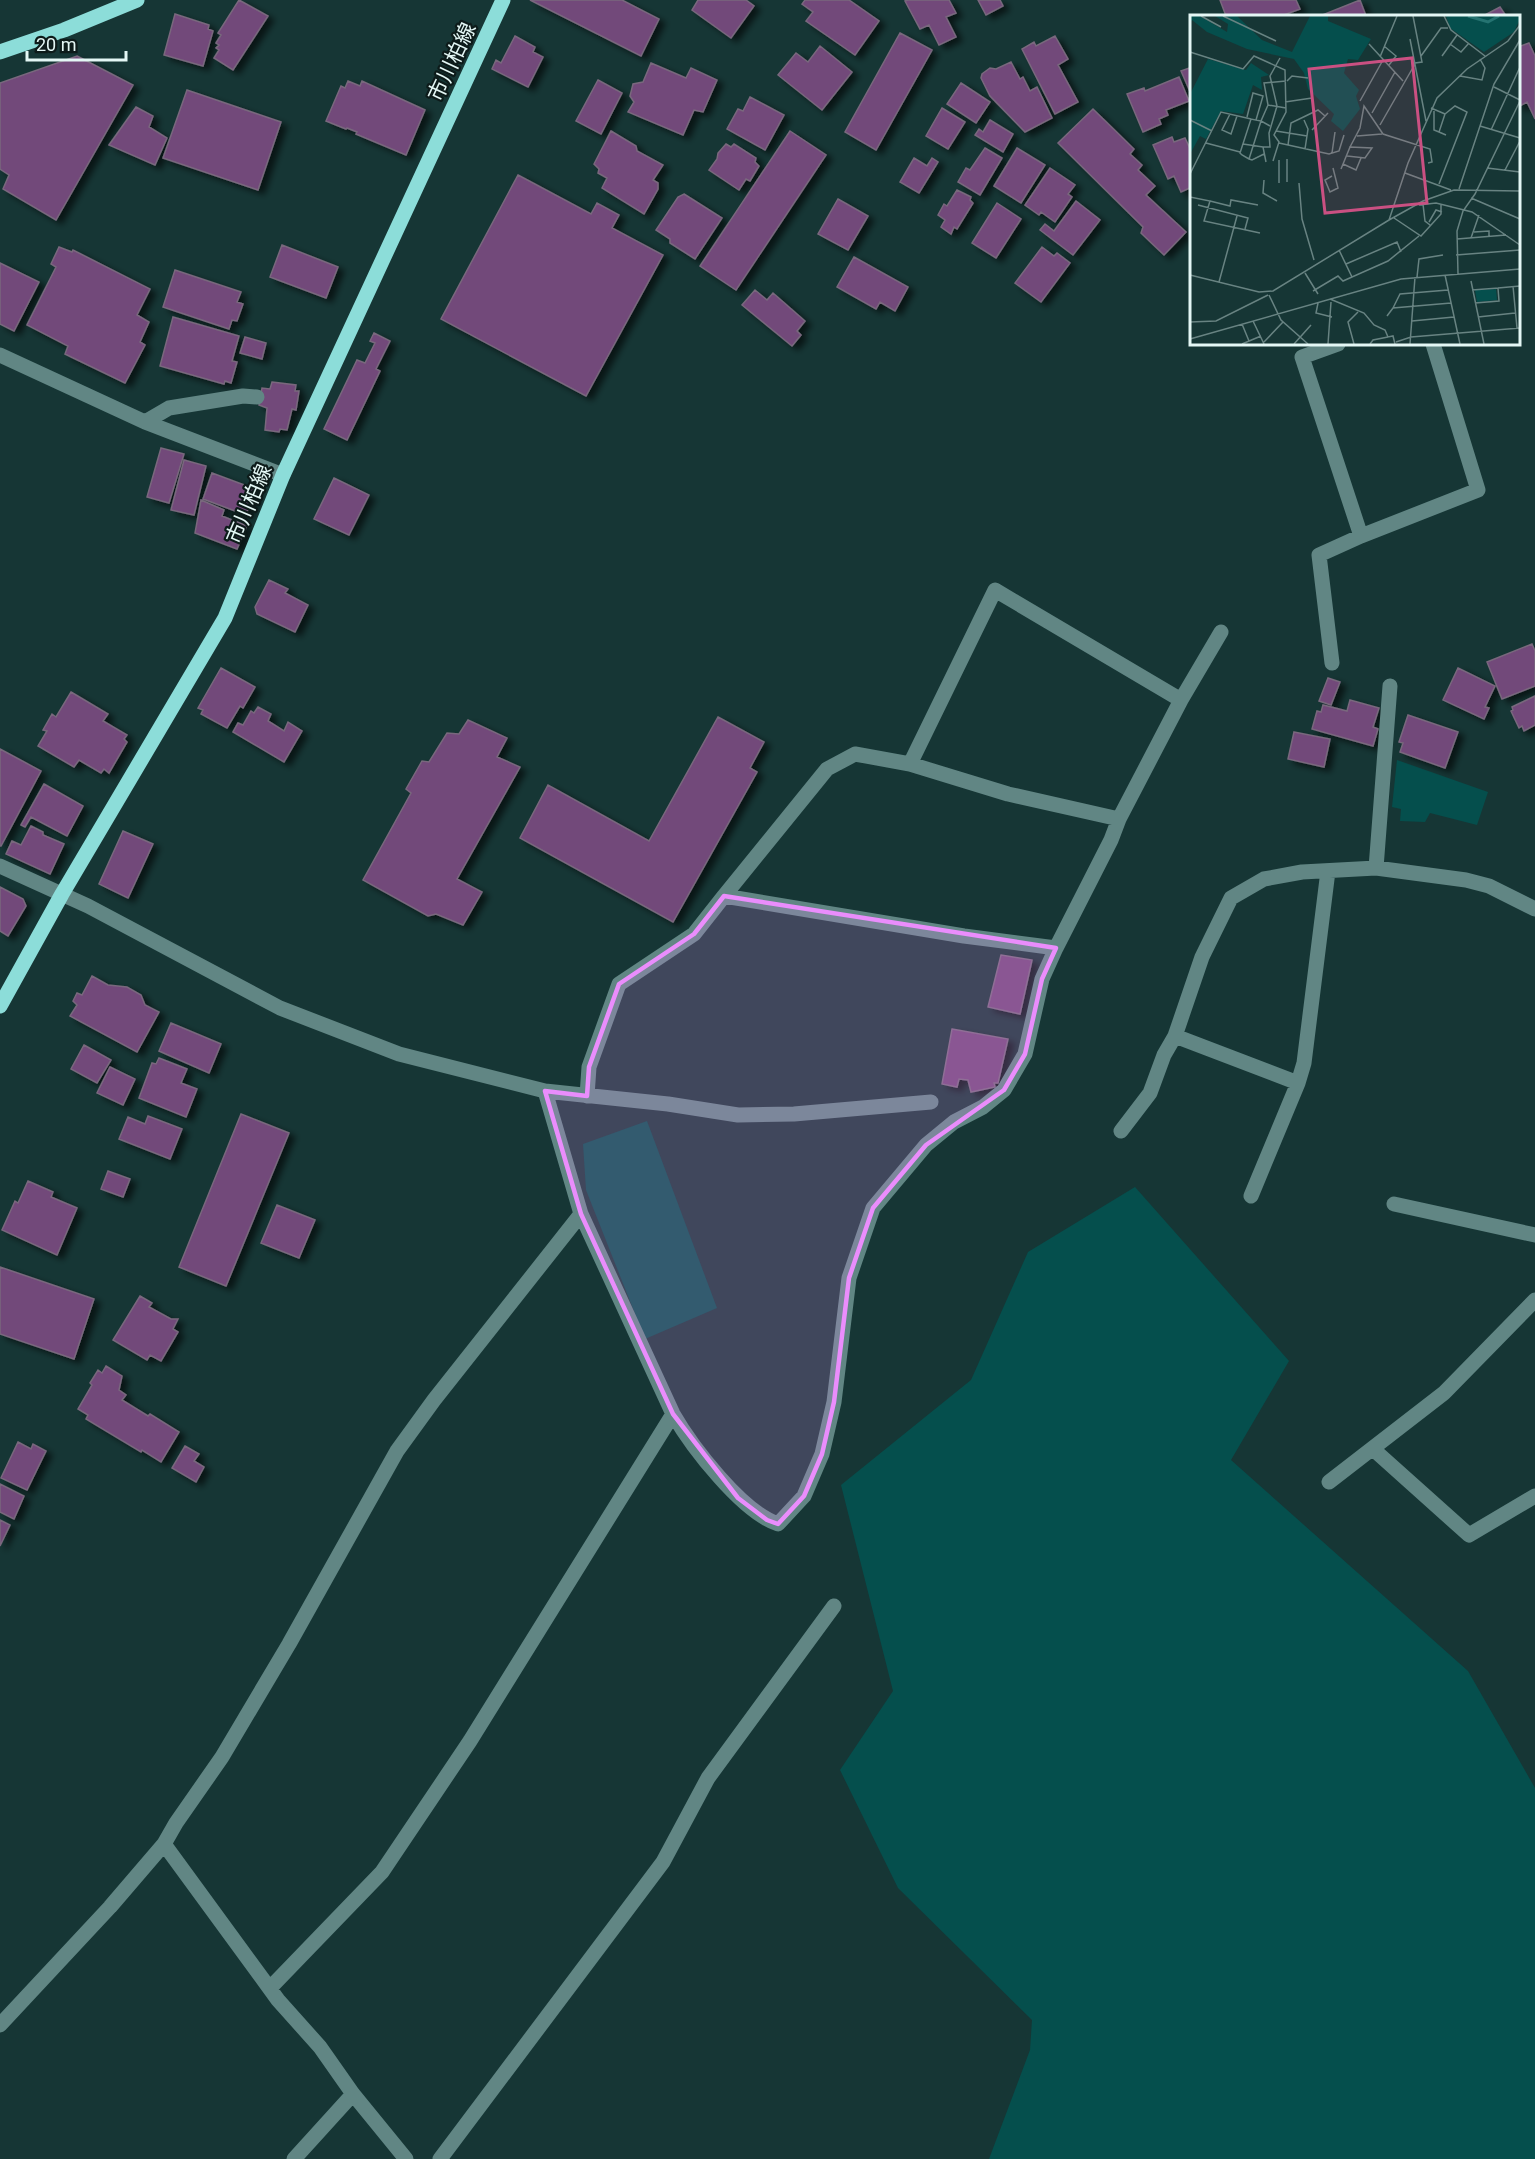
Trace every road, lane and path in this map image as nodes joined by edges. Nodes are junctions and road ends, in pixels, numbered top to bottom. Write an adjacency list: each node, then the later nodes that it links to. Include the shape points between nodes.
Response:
1 (137, 0): 3 (main road)
2 (503, 0): 9 (main road, 市川柏線)
3 (0, 52)
4 (1335, 345): 10 (street, via 1302,357)
5 (1433, 345): 10 (street, via 1478,490)
6 (0, 355): 8 (street)
7 (257, 397): 8 (street, via 169,408)
8 (145, 422): 9 (street)
9 (283, 475): 20 (main road, 市川柏線, via 225,618)
10 (1361, 536): 12 (street, via 1319,555)
11 (1221, 632): 14 (street)
12 (1332, 663)
13 (1390, 686): 18 (street)
14 (1181, 700): 15 (street, via 995,590); 16 (street)
15 (910, 764): 16 (street, via 1008,794); 21 (street, via 855,754 827,769)
16 (1119, 819): 23 (street)
17 (0, 866): 20 (street)
18 (1376, 868): 19 (street); 22 (street, via 1466,880)
19 (1328, 871): 25 (street, via 1264,879 1231,898 1202,957); 26 (street, via 1304,1063)
20 (62, 894): 24 (main road, 市川柏線); 27 (street, via 280,1008 399,1054)
21 (724, 896): 23 (street); 28 (street, via 694,934 619,984 589,1066)
22 (1535, 909)
23 (1056, 948): 36 (street, via 1042,979 1025,1054 1004,1090 926,1145 873,1208 849,1278 834,1402 822,1454 804,1496 778,1524 767,1520 738,1498 684,1433)
24 (0, 1006)
25 (1175, 1036): 26 (street); 30 (street, via 1150,1093)
26 (1298, 1083): 31 (street)
27 (545, 1091): 28 (street); 33 (street)
28 (587, 1096): 29 (street, via 738,1114 794,1114)
29 (931, 1102)
30 (1121, 1131)
31 (1251, 1196)
32 (1394, 1204): 34 (street)
33 (581, 1214): 36 (street); 41 (street, via 397,1451 289,1644 222,1757)
34 (1535, 1235)
35 (1535, 1300): 37 (street, via 1444,1393)
36 (674, 1414): 42 (street, via 470,1741 382,1872)
37 (1373, 1449): 38 (street); 39 (street, via 1469,1535)
38 (1329, 1482)
39 (1535, 1496)
40 (834, 1606): 47 (street, via 708,1778 663,1862)
41 (164, 1844): 42 (street); 43 (street)
42 (271, 1987): 44 (street)
43 (0, 2025)
44 (353, 2094): 45 (street); 46 (street)
45 (294, 2159)
46 (406, 2159)
47 (440, 2159)

